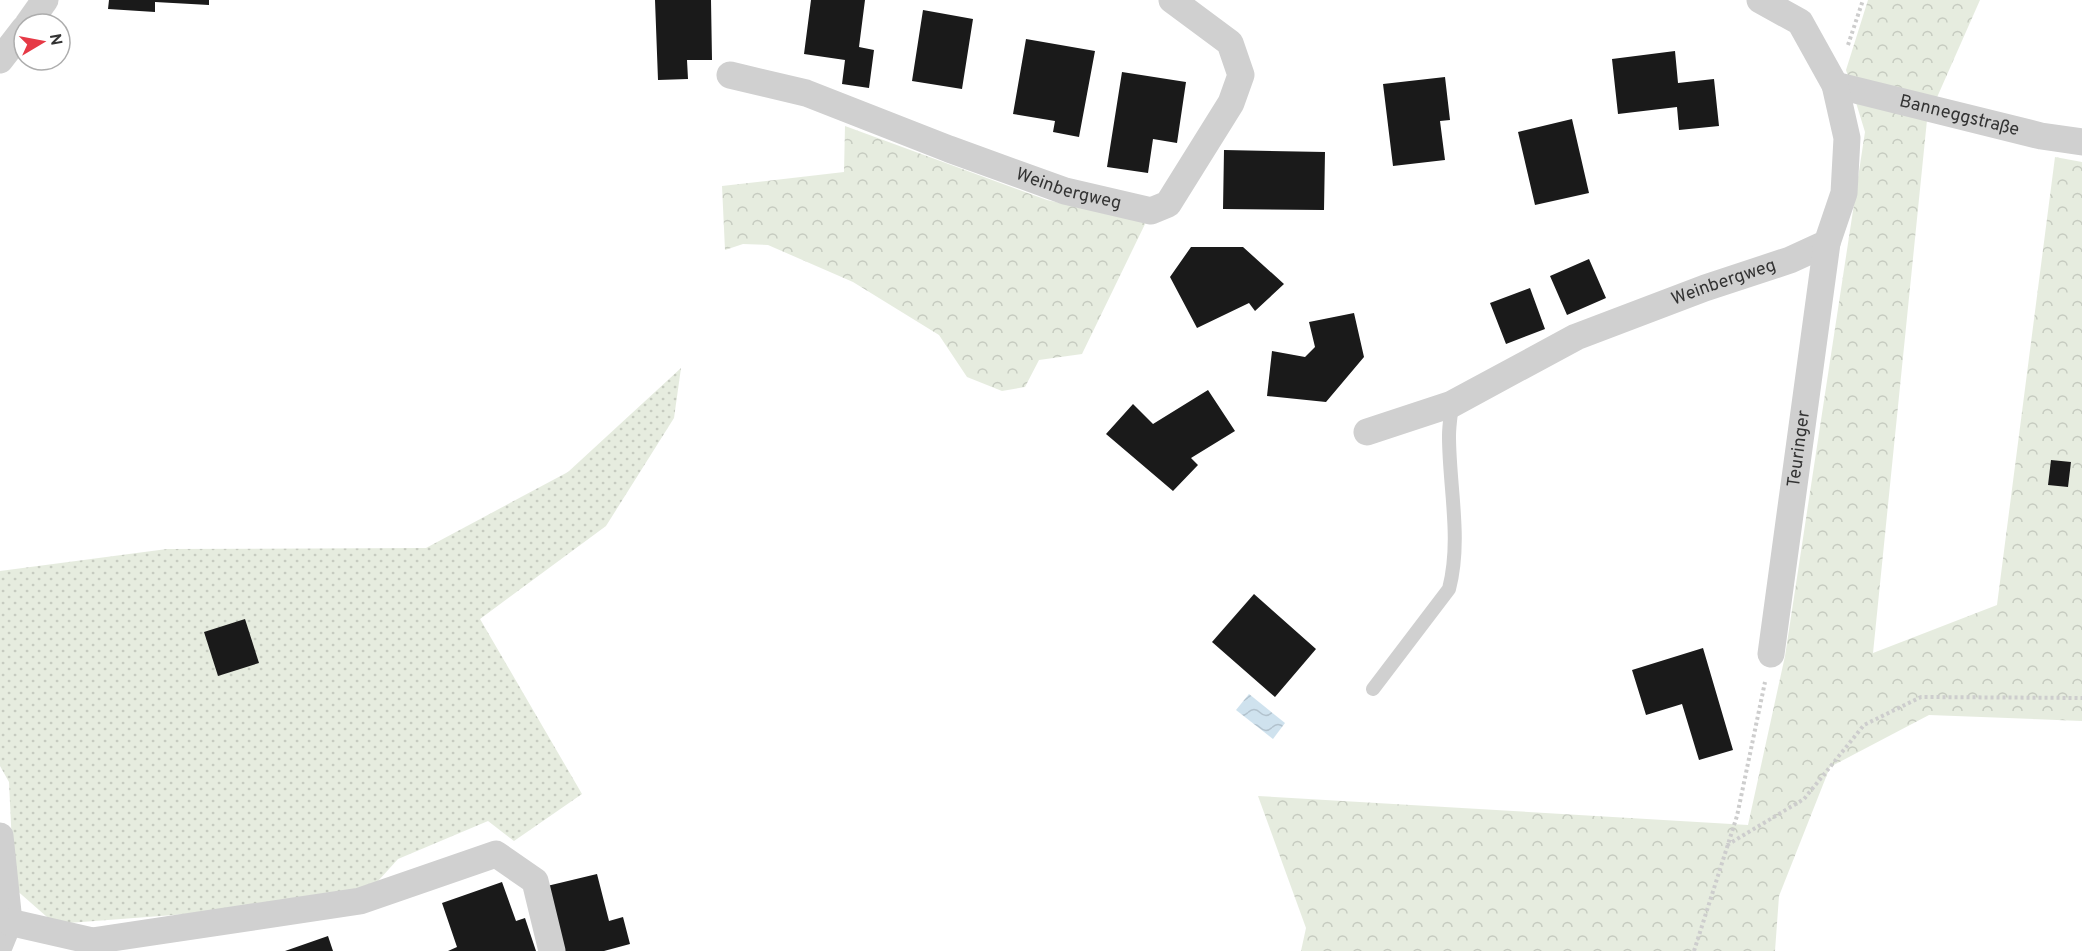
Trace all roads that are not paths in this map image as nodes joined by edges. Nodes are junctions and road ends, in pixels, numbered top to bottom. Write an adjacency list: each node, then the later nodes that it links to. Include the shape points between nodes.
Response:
1 (1172, 0): 5 (street, Weinbergweg, via 1230,43 1241,75 1231,103 1168,204 1151,211 1065,191 806,93)
2 (1760, 0): 6 (street, via 1800,22)
3 (12, 44): 4 (street)
4 (0, 60)
5 (730, 75)
6 (1835, 86): 7 (street, Banneggstraße, via 2041,136); 8 (street, via 1846,138 1845,194)
7 (2082, 142)
8 (1827, 243): 9 (street, Weinbergweg, via 1790,261 1705,288 1576,337); 11 (street, Teuringer)
9 (1452, 404): 10 (street, Weinbergweg); 12 (lane, via 1449,435 1455,537 1449,589)
10 (1367, 432)
11 (1771, 654)
12 (1373, 689)
13 (0, 836): 14 (street)
14 (4, 933): 15 (street, via 92,941 360,901 496,854 535,881)
15 (552, 951)

